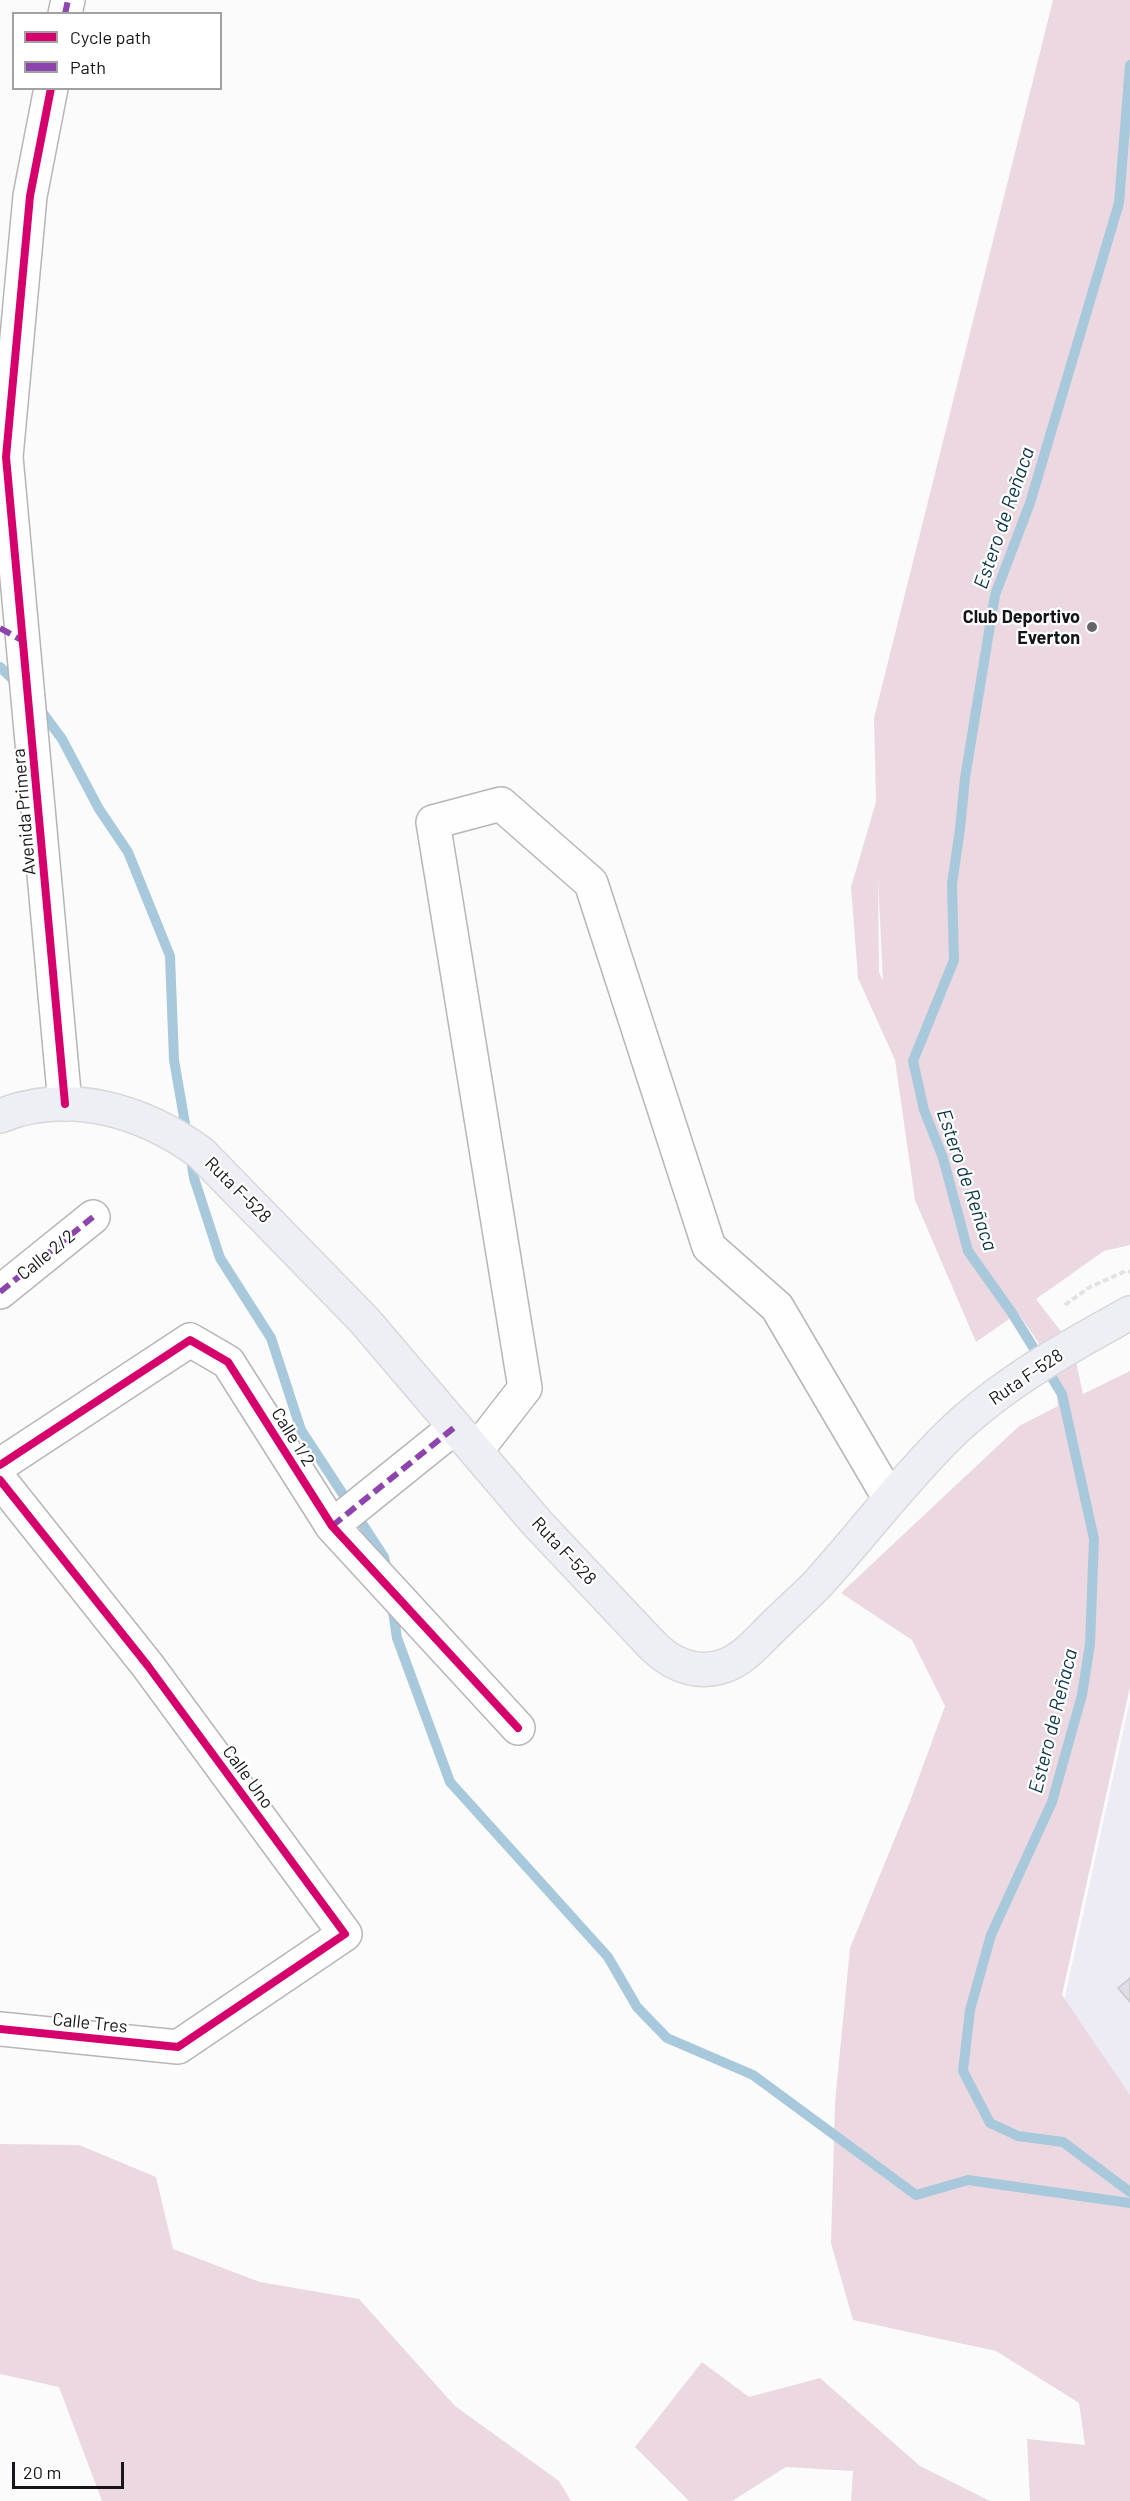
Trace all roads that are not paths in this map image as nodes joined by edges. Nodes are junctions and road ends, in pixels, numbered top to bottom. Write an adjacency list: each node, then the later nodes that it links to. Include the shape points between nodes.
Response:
1 (51, 90): 2 (street, Avenida Primera, via 30,196 6,457)
2 (12, 634): 3 (street, Avenida Primera)
3 (65, 1104): 4 (main road, Ruta F-528); 8 (main road, Ruta F-528, via 133,1115 177,1136 201,1153 364,1320)
4 (0, 1116)
5 (93, 1217): 6 (street, Calle 2/2)
6 (0, 1292)
7 (1130, 1313): 11 (main road, Ruta F-528, via 1003,1390 947,1437)
8 (465, 1439): 11 (main road, Ruta F-528, via 654,1647 689,1669 718,1668 743,1655 821,1580); 11 (street, via 525,1388 433,822 501,804 591,883 709,1247 777,1306); 12 (street)
9 (0, 1465): 12 (street, Calle 1/2, via 190,1340 228,1362)
10 (0, 1480): 15 (street, Calle Uno, via 148,1666 345,1934)
11 (890, 1499)
12 (332, 1526): 13 (street, Calle 1/2)
13 (518, 1728)
14 (0, 2029): 15 (street, Calle Tres)
15 (178, 2047)

